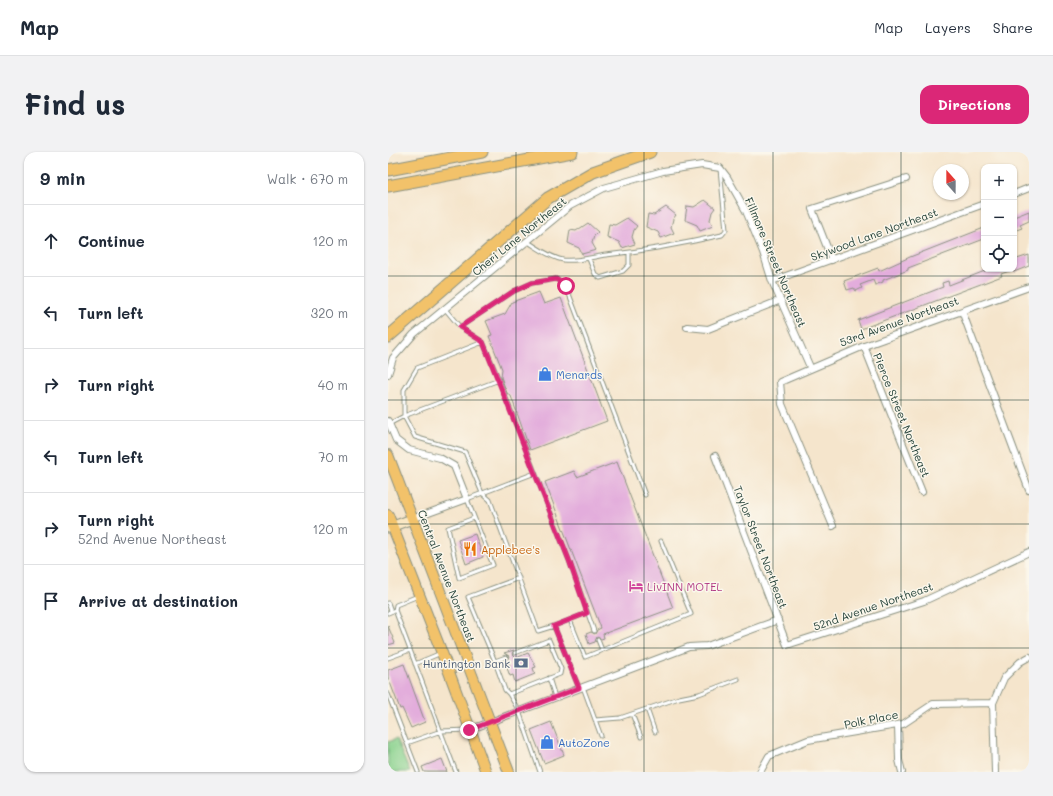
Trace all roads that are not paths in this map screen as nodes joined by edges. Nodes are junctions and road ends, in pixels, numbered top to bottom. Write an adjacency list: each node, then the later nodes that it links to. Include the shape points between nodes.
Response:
1 (482, 152): 5 (highway)
2 (572, 152): 7 (highway)
3 (650, 152): 22 (highway, via 593,172 548,198)
4 (720, 168): 11 (street, Cheri Lane Northeast, via 702,165 663,171 604,188 570,206); 12 (lane, via 726,230 722,235); 15 (street, Fillmore Street Northeast, via 746,210)
5 (388, 170)
6 (906, 179): 14 (street, via 812,209)
7 (388, 187)
8 (1029, 188): 9 (street)
9 (1017, 193)
10 (981, 205): 14 (street, Skywood Lane Northeast)
11 (527, 241): 13 (lane, via 562,260); 18 (street, Cheri Lane Northeast)
12 (629, 253): 13 (lane); 13 (lane, via 629,264 623,271 600,278 595,274)
13 (589, 259)
14 (832, 260): 15 (street, Skywood Lane Northeast)
15 (772, 282): 17 (street, Fillmore Street Northeast)
16 (1029, 287): 19 (street, 53rd Avenue Northeast)
17 (781, 300): 21 (street, via 708,329); 25 (street, Fillmore Street Northeast)
18 (445, 309): 20 (lane); 26 (street, Cheri Lane Northeast, via 414,334 393,358)
19 (962, 311): 24 (street, 53rd Avenue Northeast); 33 (street)
20 (460, 327): 23 (lane); 36 (lane, via 514,291 532,283 556,279 566,286)
21 (687, 327)
22 (388, 337)
23 (483, 342): 27 (lane); 28 (lane, via 417,368 404,390)
24 (864, 346): 25 (street, 53rd Avenue Northeast); 34 (street, Pierce Street Northeast)
25 (810, 368): 41 (street, 53rd Avenue Northeast, via 780,382 782,404)
26 (388, 374)
27 (499, 380): 28 (lane); 32 (lane)
28 (404, 416): 29 (lane); 35 (lane, via 415,437 464,452)
29 (389, 422): 37 (street, via 396,440 409,450 440,458 454,466)
30 (388, 455): 40 (main road, Central Avenue Northeast)
31 (715, 456): 51 (street, Taylor Street Northeast)
32 (535, 473): 35 (lane); 49 (lane)
33 (1029, 490)
34 (922, 492)
35 (482, 493): 37 (lane); 45 (lane, via 490,500)
36 (645, 495)
37 (467, 499): 39 (lane); 40 (street)
38 (388, 515): 42 (main road)
39 (474, 518): 39 (lane, via 493,565 460,578 448,528)
40 (412, 519): 42 (street); 77 (main road, Central Avenue Northeast)
41 (833, 526)
42 (390, 527): 46 (main road)
43 (661, 541): 57 (lane, via 691,614)
44 (1029, 552): 55 (street, 52nd Avenue Northeast, via 924,601)
45 (519, 578): 52 (lane, via 538,631); 63 (lane, via 468,597)
46 (419, 595): 48 (lane, via 396,605); 58 (main road)
47 (388, 603): 48 (lane)
48 (391, 611): 56 (lane)
49 (587, 613): 50 (lane); 53 (lane)
50 (570, 620): 52 (lane); 57 (lane, via 585,657)
51 (778, 620): 55 (street, Taylor Street Northeast); 67 (street, via 707,646 689,647)
52 (554, 626): 67 (lane)
53 (594, 630)
54 (598, 640): 57 (lane)
55 (787, 645)
56 (410, 650): 62 (lane); 64 (lane)
57 (602, 650)
58 (442, 653): 64 (lane); 80 (main road)
59 (515, 653): 65 (lane, via 549,640 561,669 560,674)
60 (506, 657): 63 (lane)
61 (1029, 657): 71 (street, via 1004,678)
62 (388, 658)
63 (495, 661): 69 (lane, via 505,690)
64 (415, 664): 81 (lane)
65 (549, 678): 69 (lane); 70 (lane)
66 (738, 679): 74 (lane, via 699,694)
67 (581, 687): 70 (street); 78 (lane)
68 (388, 694): 72 (lane)
69 (509, 694): 75 (lane)
70 (555, 697): 75 (street)
71 (993, 703): 79 (street, Polk Place, via 933,704); 93 (street)
72 (392, 705): 73 (lane); 85 (lane)
73 (388, 707)
74 (647, 709): 76 (lane); 82 (lane)
75 (519, 710): 77 (street); 90 (lane)
76 (632, 714): 78 (lane, via 620,718); 84 (lane)
77 (491, 720): 80 (street); 89 (main road, Central Avenue Northeast)
78 (595, 720): 83 (lane)
79 (898, 725): 91 (street, Polk Place, via 808,740 769,756); 92 (street)
80 (469, 730): 81 (lane); 88 (main road)
81 (441, 731): 85 (lane); 87 (lane)
82 (655, 732)
83 (601, 736)
84 (640, 737)
85 (407, 743): 86 (lane)
86 (418, 772)
87 (456, 772)
88 (486, 772)
89 (509, 772)
90 (540, 772)
91 (760, 772)
92 (902, 772)
93 (995, 772)

